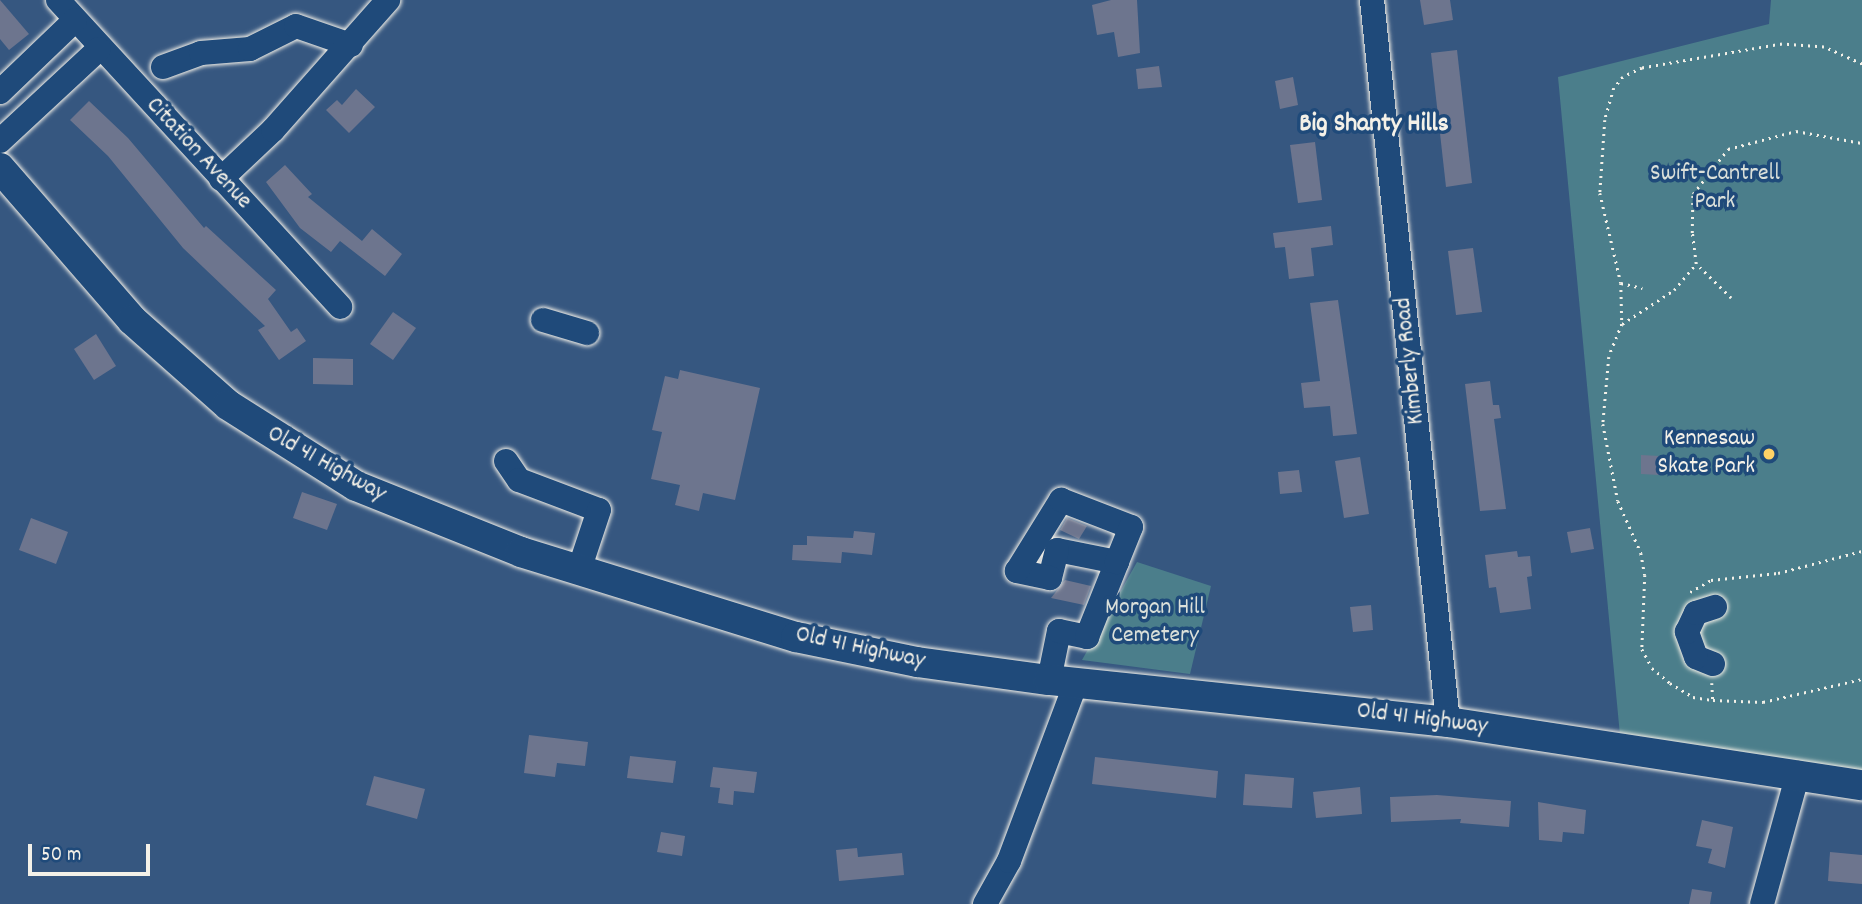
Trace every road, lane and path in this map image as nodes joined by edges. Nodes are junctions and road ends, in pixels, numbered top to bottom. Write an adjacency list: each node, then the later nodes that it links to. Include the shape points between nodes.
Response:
1 (58, 0): 4 (street, Citation Avenue)
2 (388, 0): 5 (street)
3 (1372, 0): 32 (street, Kimberly Road)
4 (75, 20): 6 (street, Citation Avenue); 9 (street)
5 (351, 45): 8 (street, via 296,26 250,49 201,53); 13 (street)
6 (99, 49): 10 (street); 13 (street, Citation Avenue)
7 (1862, 64): 15 (path, via 1824,47 1783,44 1642,68 1623,77 1607,113 1600,181)
8 (163, 67)
9 (0, 93)
10 (0, 141)
11 (1862, 143): 14 (path, via 1796,131 1728,149 1693,194)
12 (0, 168): 25 (main road, Old 41 Highway, via 132,320 187,373 274,438 356,486 411,511)
13 (221, 179): 18 (street, Citation Avenue)
14 (1696, 264): 17 (path); 20 (path, via 1674,290)
15 (1620, 283): 16 (path); 20 (path)
16 (1642, 288)
17 (1731, 298)
18 (340, 307)
19 (543, 320): 21 (street)
20 (1622, 324): 31 (path, via 1609,357 1603,425 1618,501 1641,553 1645,575 1642,649 1652,668 1670,683 1693,697)
21 (587, 332)
22 (506, 461): 25 (street, via 519,480 599,510)
23 (1862, 551): 26 (path, via 1778,573 1711,580)
24 (1118, 562): 24 (street, via 1057,550 1050,578 1017,570 1061,500 1131,527); 30 (street, via 1087,636 1059,631)
25 (579, 570): 30 (main road, Old 41 Highway, via 796,636 958,669)
26 (1685, 594)
27 (1715, 607): 28 (street, via 1696,613 1688,632 1696,657)
28 (1712, 670): 31 (path)
29 (1862, 679): 31 (path, via 1763,702)
30 (1062, 682): 32 (main road, Old 41 Highway); 35 (street, via 1009,861)
31 (1713, 700)
32 (1448, 722): 33 (main road, Old 41 Highway)
33 (1798, 773): 34 (main road, Old 41 Highway); 36 (street)
34 (1862, 785)
35 (985, 904)
36 (1762, 904)

